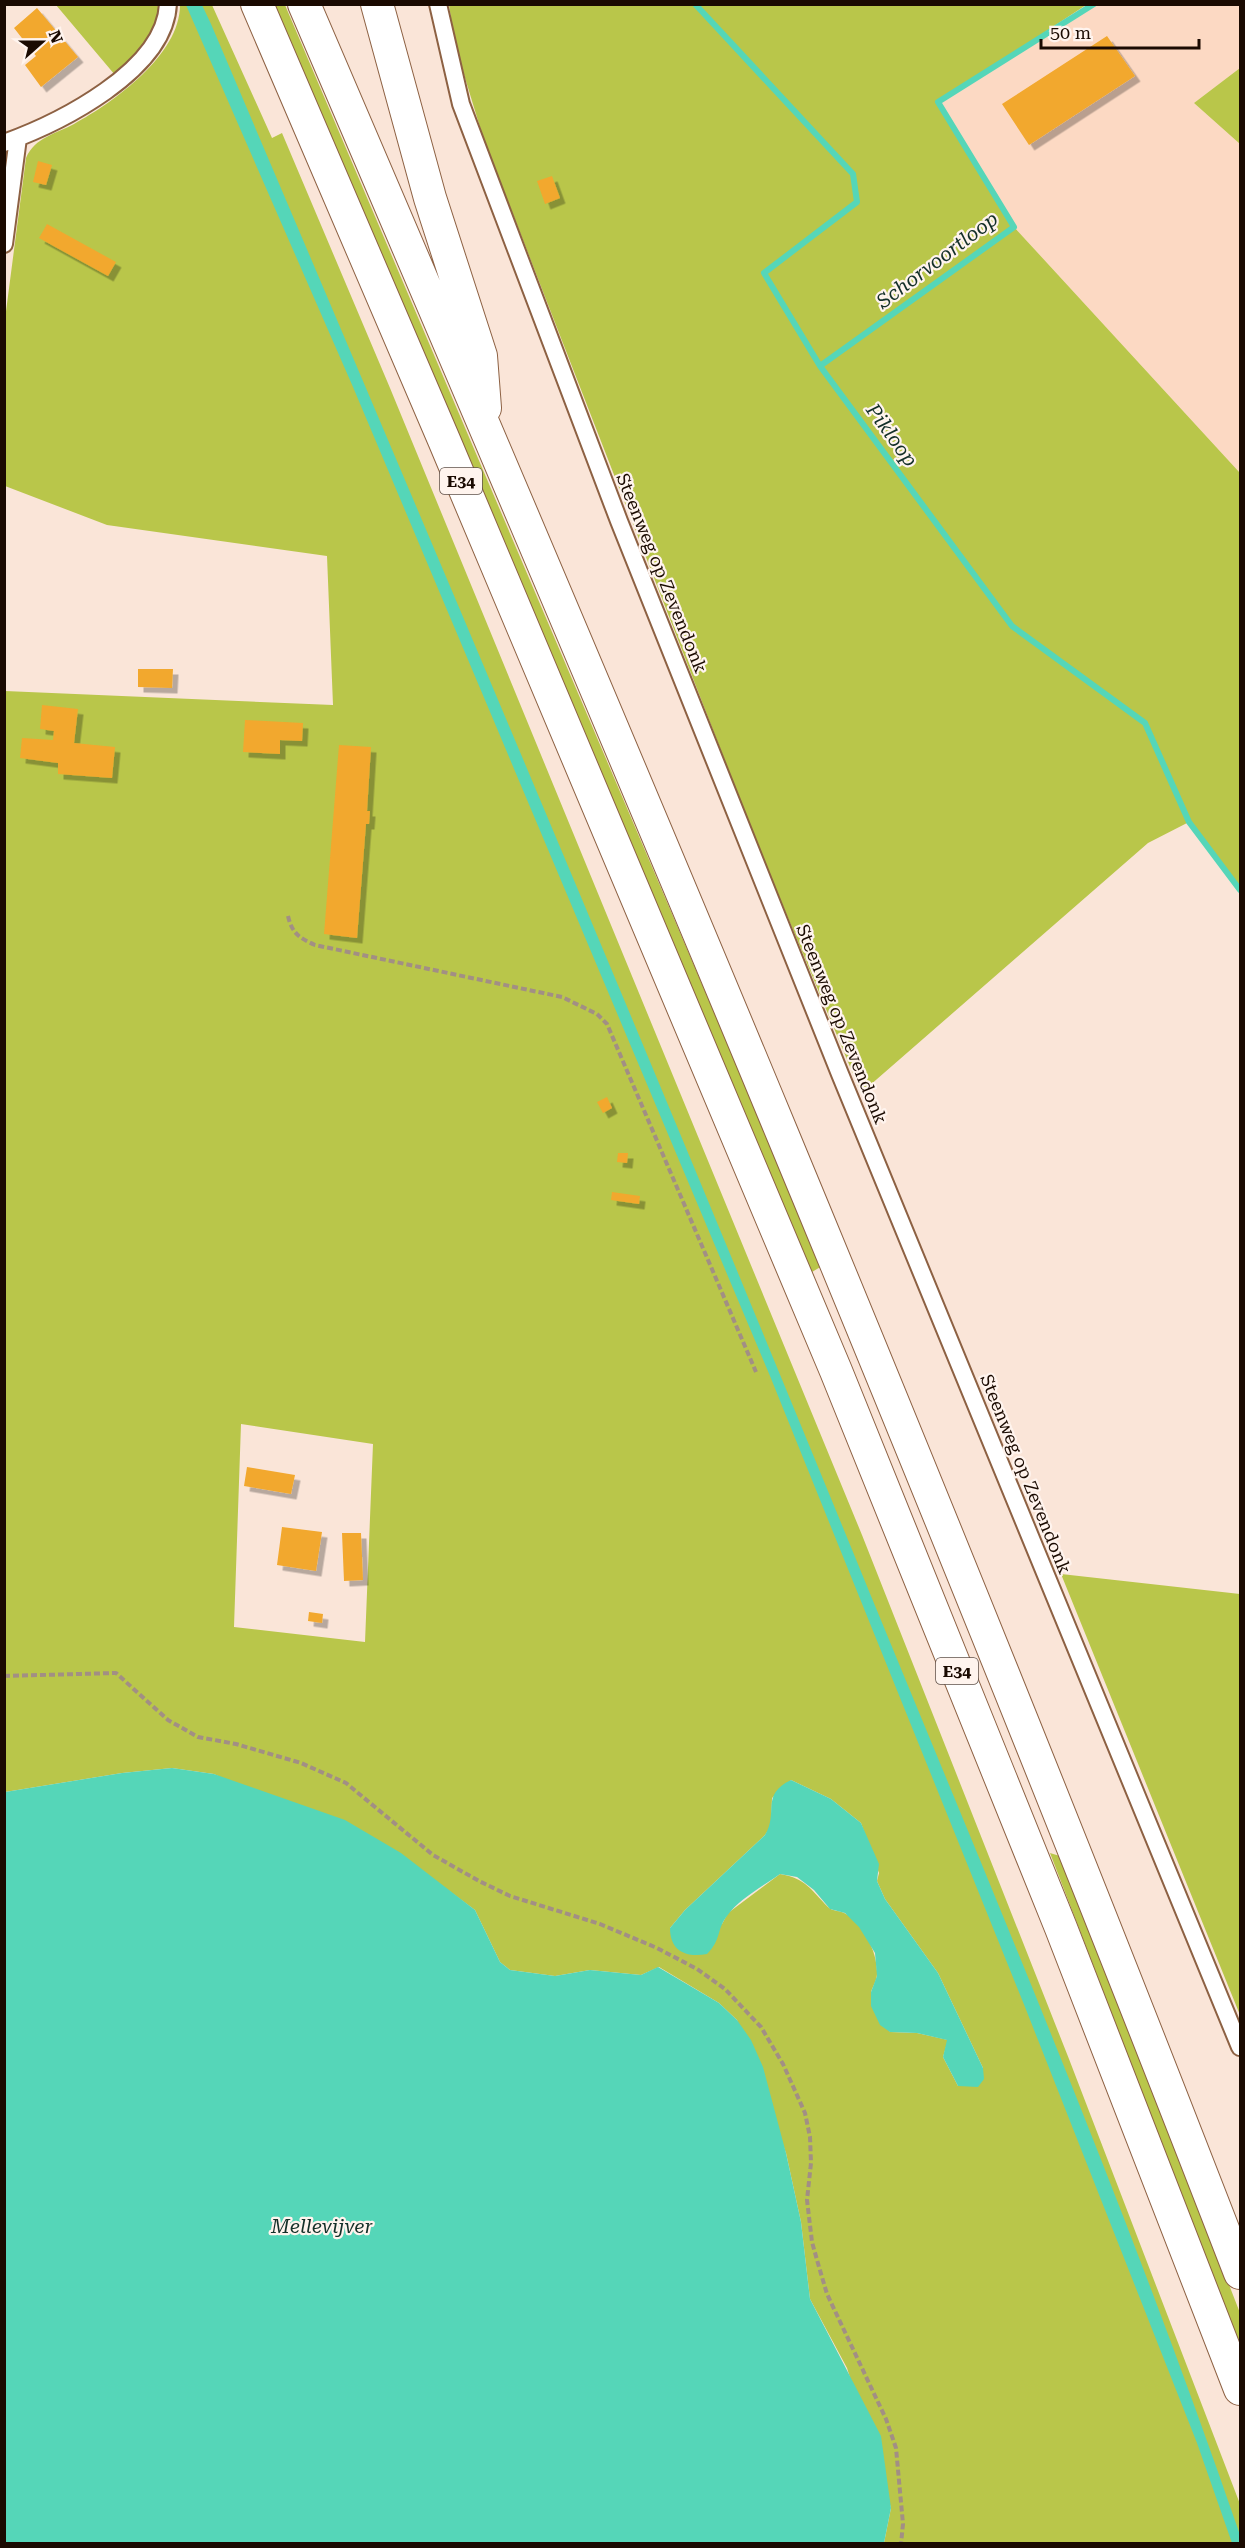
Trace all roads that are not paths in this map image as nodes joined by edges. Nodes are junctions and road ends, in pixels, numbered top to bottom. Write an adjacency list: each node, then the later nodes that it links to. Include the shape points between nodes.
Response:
1 (168, 4): 6 (street, via 160,36 152,48 111,87 76,112)
2 (257, 4): 11 (highway, E34, via 836,1371 1061,1928)
3 (304, 4): 8 (highway, E34)
4 (377, 4): 8 (highway, via 427,187 481,356)
5 (438, 4): 9 (street, Steenweg op Zevendonk, via 461,104 619,521 840,1074)
6 (11, 140): 7 (street)
7 (4, 243)
8 (484, 424): 10 (highway, E34, via 875,1353 1102,1917)
9 (1240, 2048)
10 (1240, 2273)
11 (1240, 2390)

